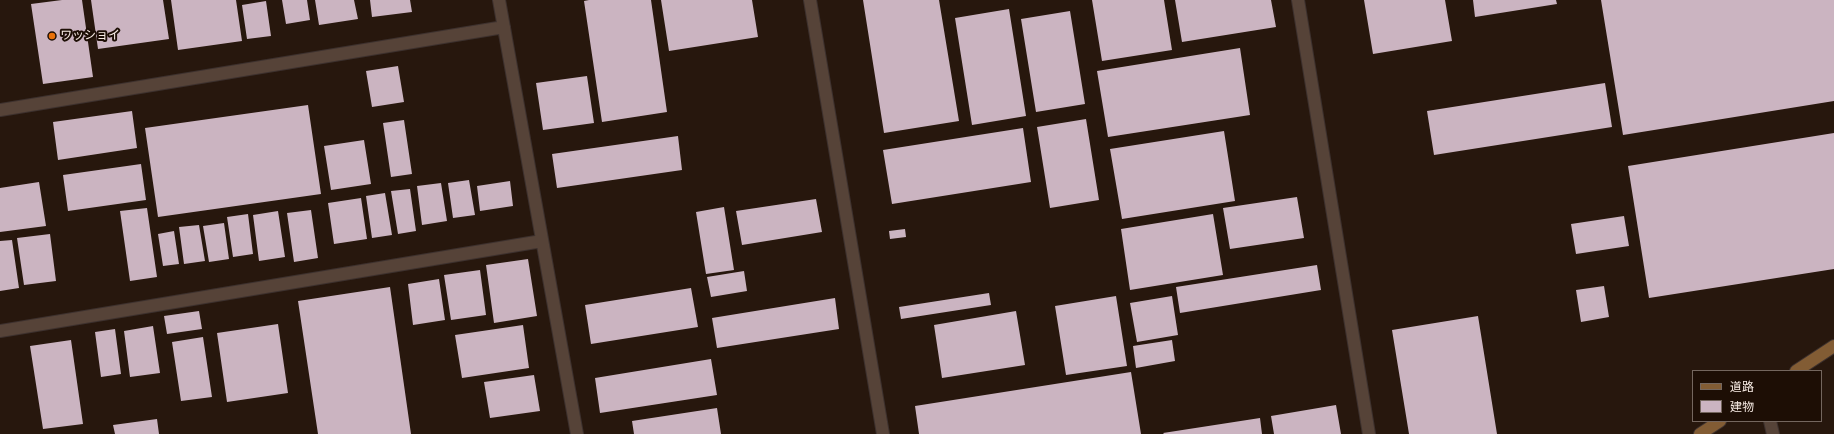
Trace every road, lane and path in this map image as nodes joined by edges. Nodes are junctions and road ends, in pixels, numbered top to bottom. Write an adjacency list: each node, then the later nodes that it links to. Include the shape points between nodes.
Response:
1 (499, 0): 4 (street)
2 (810, 0): 13 (street)
3 (1298, 0): 14 (street)
4 (504, 27): 5 (street); 6 (street)
5 (0, 110)
6 (542, 241): 7 (street); 12 (street)
7 (0, 331)
8 (1834, 346): 9 (street)
9 (1798, 370)
10 (1718, 422): 15 (street)
11 (1770, 422): 16 (street)
12 (577, 434)
13 (883, 434)
14 (1369, 434)
15 (1700, 434)
16 (1773, 434)

